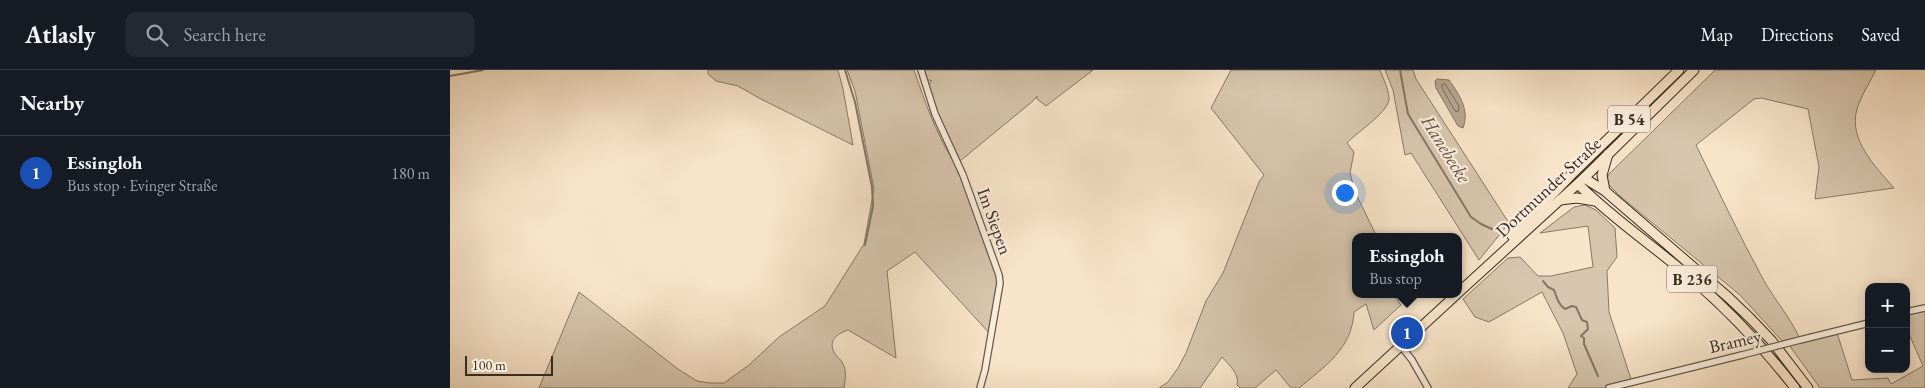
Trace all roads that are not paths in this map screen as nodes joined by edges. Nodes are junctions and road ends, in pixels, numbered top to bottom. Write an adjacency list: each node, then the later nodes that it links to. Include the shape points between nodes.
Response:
1 (921, 70): 16 (street, Im Siepen, via 935,114 963,175 999,275)
2 (1680, 70): 5 (main road, Dortmunder Straße / B 54)
3 (1694, 70): 4 (main road, Dortmunder Straße / B 54)
4 (1608, 154): 5 (main road, Dortmunder Straße / B 54); 6 (main road, via 1602,175)
5 (1578, 176): 6 (main road, B 236); 7 (main road, Dortmunder Straße / B 54); 8 (main road, B 236); 9 (main road, Dortmunder Straße / B 54, via 1516,232)
6 (1605, 191): 21 (main road, B 236, via 1751,319)
7 (1560, 200): 8 (main road, via 1585,198); 9 (main road, Dortmunder Straße / B 54)
8 (1598, 202): 20 (main road, B 236, via 1734,317)
9 (1500, 253): 10 (main road, B 54)
10 (1462, 288)
11 (1452, 298): 15 (main road, B 54)
12 (1925, 308): 13 (street)
13 (1910, 311)
14 (1865, 324): 19 (street, Bramey, bridge)
15 (1401, 346): 17 (main road, B 54); 18 (street)
16 (980, 388)
17 (1355, 388)
18 (1428, 388)
19 (1609, 388)
20 (1795, 388)
21 (1808, 388)

